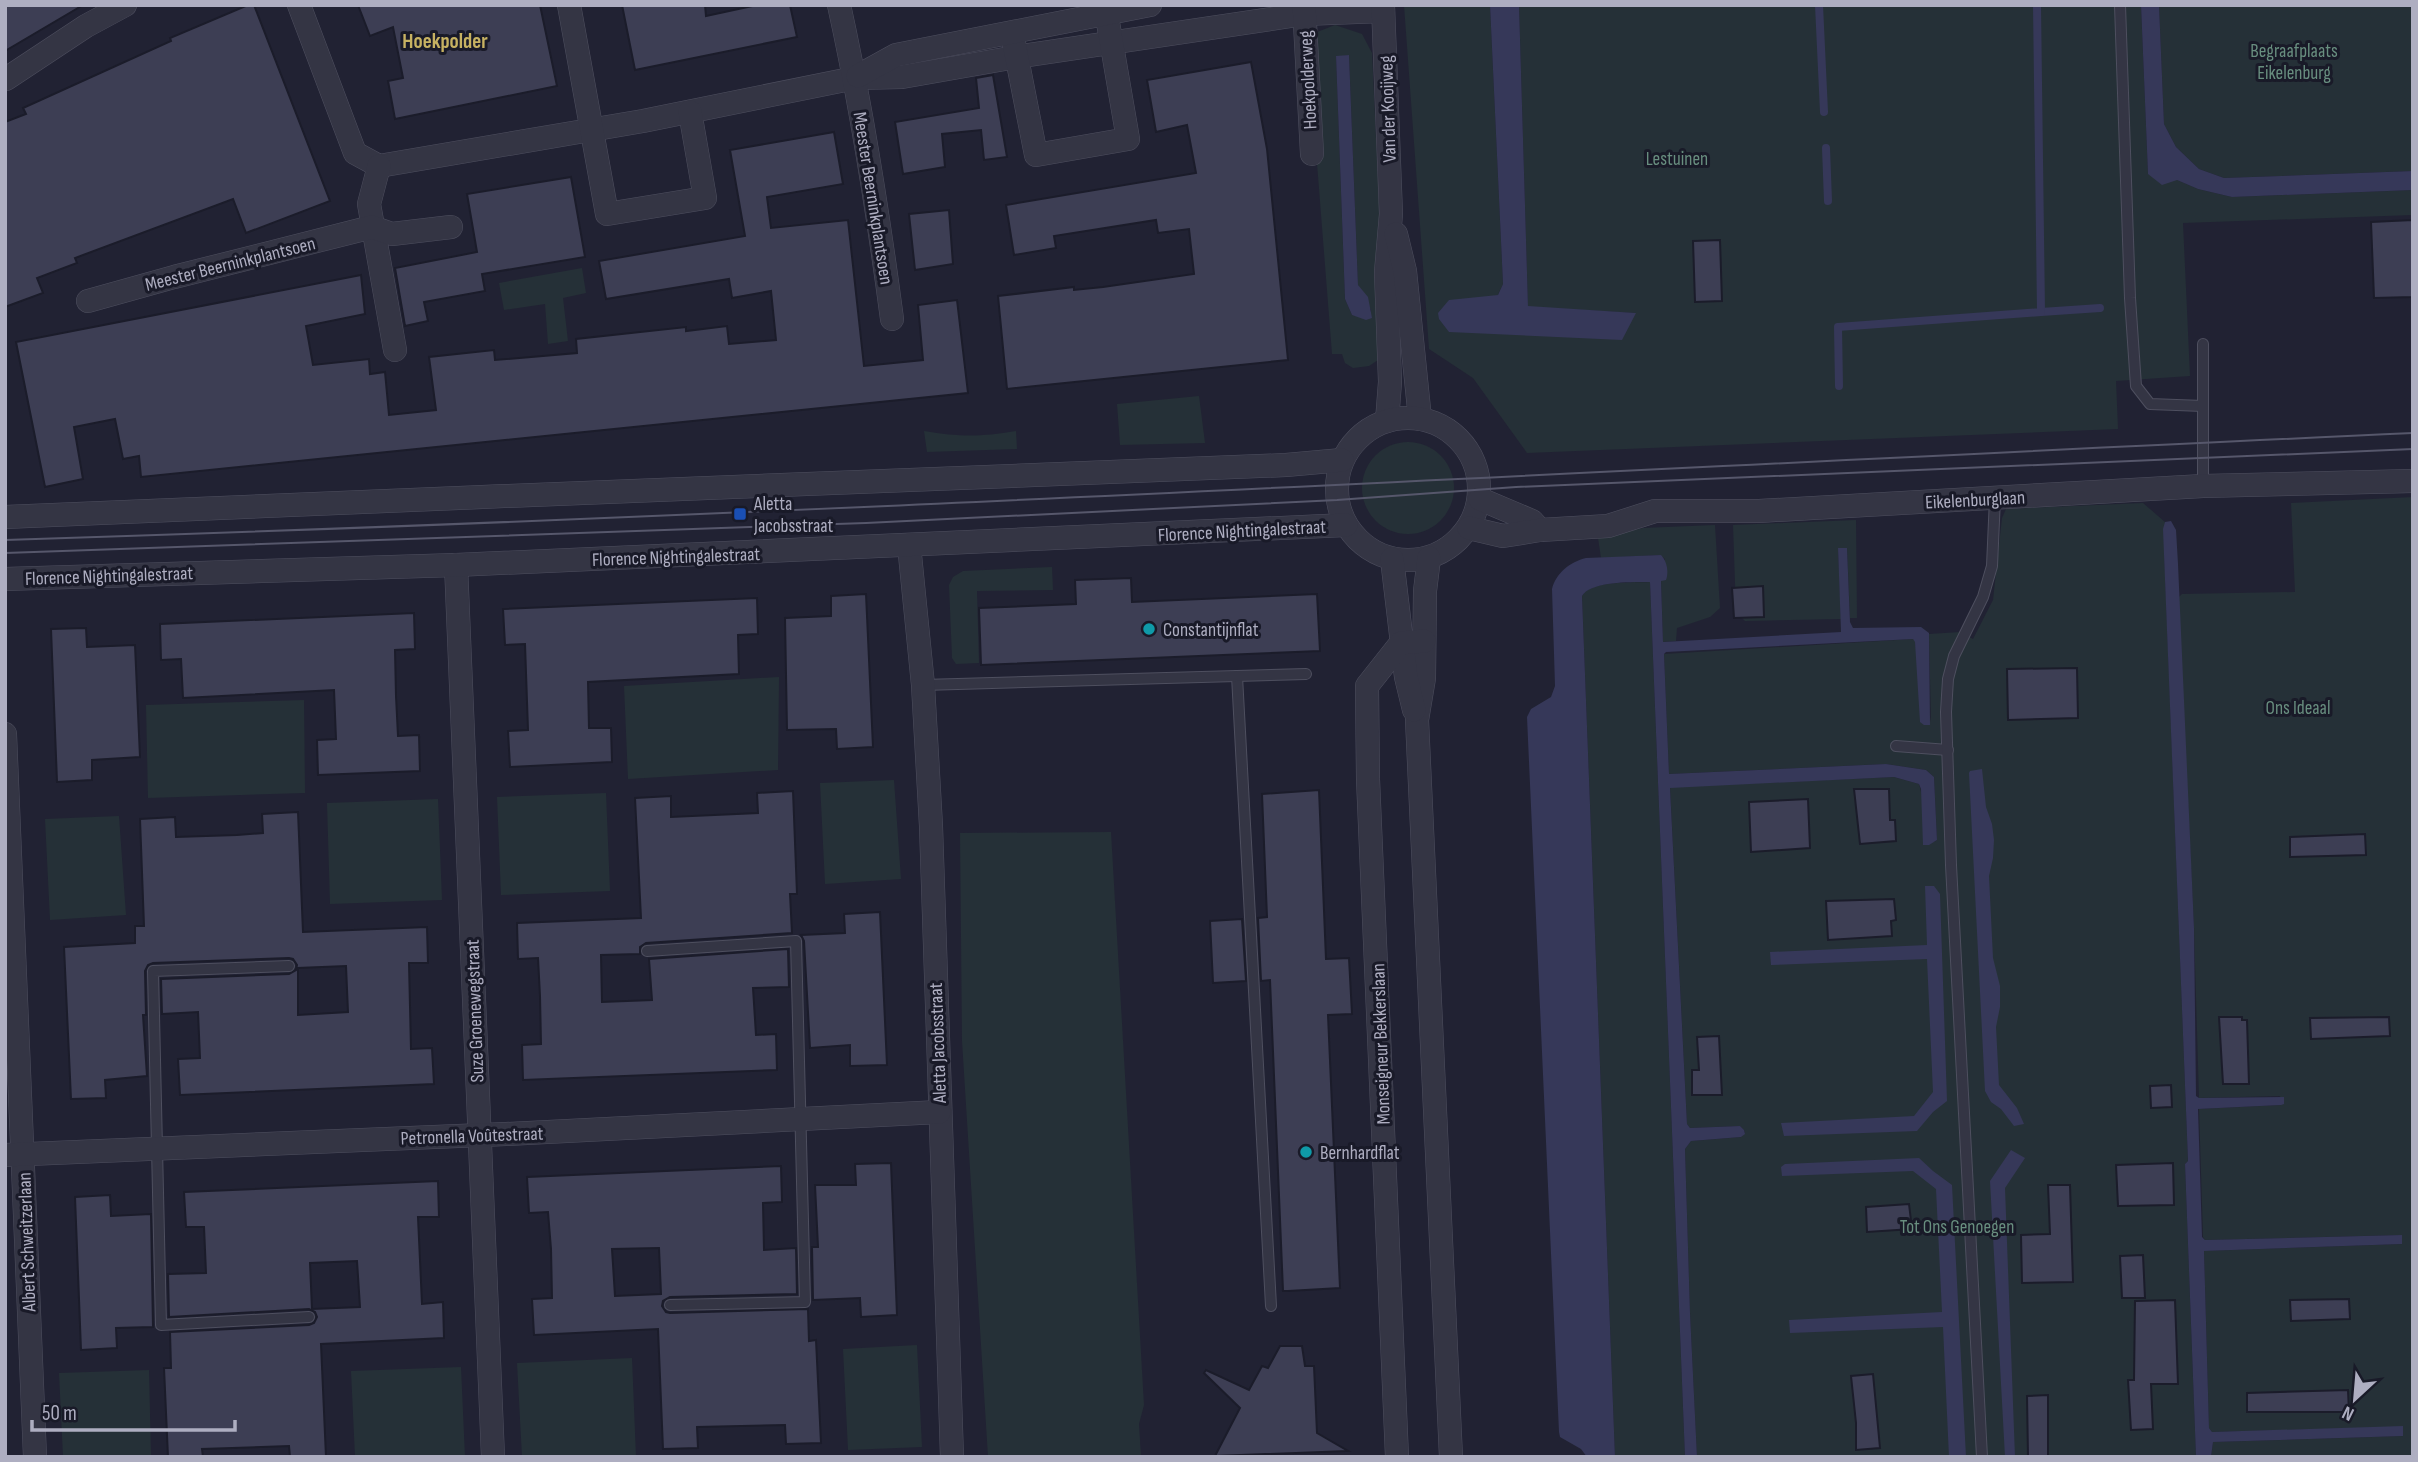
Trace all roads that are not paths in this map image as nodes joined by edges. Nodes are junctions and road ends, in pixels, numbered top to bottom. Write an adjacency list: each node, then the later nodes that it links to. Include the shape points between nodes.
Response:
1 (125, 5): 14 (street)
2 (299, 5): 18 (street, via 355,153)
3 (569, 5): 16 (street)
4 (839, 5): 13 (street, Meester Beerninkplantsoen)
5 (1150, 5): 8 (street)
6 (2120, 5): 26 (lane, via 2136,386 2150,404)
7 (1383, 8): 9 (street); 19 (street, Van der Kooijweg)
8 (1105, 9): 10 (street); 11 (street)
9 (1304, 10): 11 (street); 17 (street, Hoekpolderweg)
10 (1012, 33): 12 (street); 13 (street, via 896,55)
11 (1112, 43): 12 (street); 12 (street, via 1128,139 1036,155)
12 (1016, 57): 13 (street, via 902,77)
13 (855, 78): 15 (street); 23 (street, Meester Beerninkplantsoen)
14 (6, 79)
15 (690, 112): 16 (street); 16 (street, via 705,198 607,214)
16 (593, 130): 18 (street)
17 (1311, 154)
18 (379, 166): 20 (street, via 369,204)
19 (1391, 214): 27 (street, Van der Kooijweg, via 1405,271); 28 (street, Van der Kooijweg, via 1386,272)
20 (372, 227): 21 (street, Meester Beerninkplantsoen, via 392,234); 22 (street, Meester Beerninkplantsoen); 25 (street)
21 (451, 227)
22 (88, 301)
23 (892, 319)
24 (2203, 344): 26 (lane)
25 (395, 350)
26 (2203, 405): 31 (lane)
27 (1420, 419): 28 (street); 33 (street, via 1460,439 1479,479)
28 (1387, 421): 29 (street, via 1368,429)
29 (1342, 460): 34 (street); 35 (street, via 1337,500)
30 (2413, 481): 31 (street, Eikelenburglaan)
31 (2203, 486): 32 (street, Eikelenburglaan)
32 (1995, 498): 37 (street, Eikelenburglaan, via 1655,511 1608,526); 51 (lane, via 1992,566 1948,679)
33 (1479, 499): 36 (street); 37 (street, via 1532,521)
34 (5, 517)
35 (1346, 525): 38 (street, Florence Nightingalestraat); 40 (street, via 1358,541)
36 (1469, 528): 37 (street, Eikelenburglaan, via 1503,536); 39 (street, via 1458,541)
37 (1540, 530)
38 (909, 545): 41 (street, Florence Nightingalestraat); 47 (street, Aletta Jacobsstraat)
39 (1429, 558): 40 (street); 43 (street)
40 (1392, 559): 44 (street)
41 (456, 565): 42 (street, Florence Nightingalestraat); 57 (street, Suze Groenewegstraat)
42 (5, 579)
43 (1424, 641): 44 (street); 48 (street)
44 (1401, 643): 48 (street); 66 (street, Monseigneur Bekkerslaan, via 1367,686)
45 (1306, 674): 46 (lane)
46 (1237, 676): 47 (lane); 61 (lane)
47 (923, 685): 55 (street, Aletta Jacobsstraat)
48 (1417, 720): 67 (street)
49 (5, 734): 52 (street, Albert Schweitzerlaan)
50 (1896, 746): 51 (lane)
51 (1948, 750): 68 (lane)
52 (9, 893): 59 (street, Albert Schweitzerlaan)
53 (647, 951): 56 (lane, via 796,941)
54 (289, 966): 58 (lane, via 153,971)
55 (939, 1112): 56 (street, Petronella Voûtestraat); 65 (street, Aletta Jacobsstraat)
56 (801, 1119): 57 (street, Petronella Voûtestraat); 60 (lane, via 804,1302)
57 (479, 1135): 58 (street, Petronella Voûtestraat); 64 (street, Suze Groenewegstraat)
58 (157, 1148): 59 (street, Petronella Voûtestraat); 62 (lane, via 161,1325)
59 (14, 1155): 63 (street, Albert Schweitzerlaan)
60 (670, 1305)
61 (1271, 1306)
62 (309, 1317)
63 (35, 1457)
64 (492, 1457)
65 (953, 1457)
66 (1397, 1457)
67 (1451, 1457)
68 (1982, 1457)

